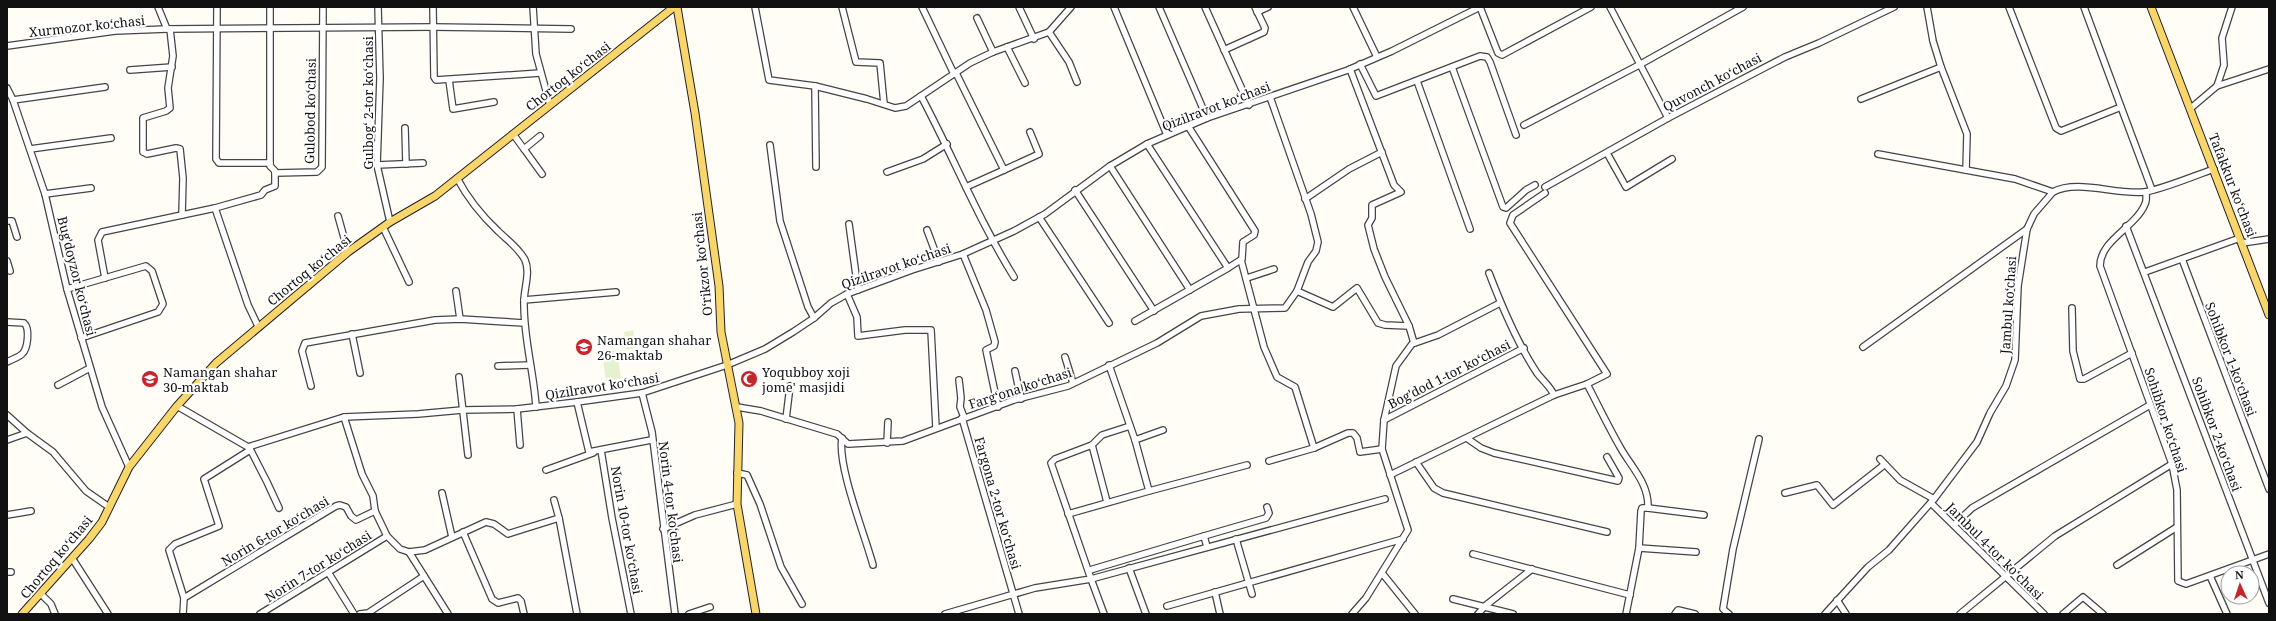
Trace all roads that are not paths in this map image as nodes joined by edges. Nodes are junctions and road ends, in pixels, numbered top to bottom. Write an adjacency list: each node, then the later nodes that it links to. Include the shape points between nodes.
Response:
1 (158, 7): 38 (street)
2 (217, 7): 37 (street)
3 (270, 7): 33 (street)
4 (322, 7): 34 (street, Gulobod koʻchasi)
5 (378, 7): 35 (street, Gulbogʻ 2-tor koʻchasi)
6 (433, 7): 36 (street)
7 (533, 7): 39 (street)
8 (675, 7): 72 (main road, Chortoq koʻchasi); 180 (main road, Oʻrikzor koʻchasi, via 695,113 719,286 721,332)
9 (755, 7): 62 (street, via 767,79)
10 (842, 7): 71 (street, via 856,62 880,63)
11 (922, 7): 57 (street)
12 (1018, 7): 42 (street)
13 (1061, 7): 31 (street)
14 (1071, 7): 31 (street)
15 (1114, 7): 83 (street)
16 (1160, 7): 76 (street)
17 (1205, 7): 45 (street)
18 (1268, 7): 30 (street)
19 (1353, 7): 47 (street)
20 (1480, 7): 21 (street, via 1498,53 1502,55); 47 (street, Qizilravot koʻchasi)
21 (1591, 7)
22 (1610, 7): 49 (street)
23 (1743, 7): 49 (street)
24 (1894, 7): 77 (street, Quvonch koʻchasi, via 1785,57)
25 (1927, 7): 52 (street)
26 (2009, 7): 74 (street, via 2057,130 2061,131)
27 (2084, 7): 74 (street)
28 (2151, 7): 75 (main road, Tafakkur koʻchasi)
29 (2232, 7): 63 (street, via 2222,38 2224,64)
30 (1256, 10): 45 (street, via 1264,32)
31 (1065, 14): 41 (street)
32 (977, 18): 46 (street)
33 (270, 27): 34 (street, Xurmozor koʻchasi); 37 (street, Xurmozor koʻchasi); 96 (street)
34 (322, 27): 35 (street, Xurmozor koʻchasi); 106 (street, Gulobod koʻchasi, via 322,167 317,172)
35 (378, 27): 36 (street, Xurmozor koʻchasi); 99 (street, Gulbogʻ 2-tor koʻchasi, via 380,78)
36 (433, 27): 39 (street, Xurmozor koʻchasi); 58 (street, via 435,79)
37 (217, 28): 38 (street, Xurmozor koʻchasi); 96 (street, via 216,159 219,163)
38 (169, 29): 43 (street, Xurmozor koʻchasi, via 115,31); 50 (street, via 173,52)
39 (534, 29): 40 (street, Xurmozor koʻchasi); 56 (street)
40 (571, 29)
41 (1049, 32): 42 (street); 60 (street, via 1069,62)
42 (1034, 39): 44 (street)
43 (7, 46)
44 (1007, 47): 46 (street); 61 (street)
45 (1224, 50): 73 (street)
46 (993, 52): 57 (street)
47 (1377, 57): 48 (street, Qizilravot koʻchasi)
48 (1360, 64): 53 (street, Qizilravot koʻchasi); 59 (street, via 1376,96)
49 (1639, 65): 77 (street); 78 (street)
50 (172, 67): 55 (street); 119 (street, via 168,88 170,108 143,118 143,152 147,154 180,149)
51 (1452, 67): 59 (street); 84 (street, via 1480,56 1488,59); 109 (street, via 1503,207 1506,208)
52 (1941, 67): 68 (street); 104 (street, via 1967,134)
53 (1350, 69): 67 (street, Qizilravot koʻchasi); 92 (street)
54 (2269, 69): 63 (street)
55 (130, 70)
56 (540, 73): 58 (street); 72 (street)
57 (955, 74): 66 (street); 103 (street)
58 (449, 80): 70 (street, via 453,109)
59 (1417, 81): 126 (street)
60 (1077, 82)
61 (1025, 83)
62 (815, 86): 71 (street); 101 (street)
63 (2217, 86): 75 (street)
64 (105, 87): 69 (street)
65 (7, 88): 69 (street, Bug'doyzor koʻchasi)
66 (921, 96): 71 (street, via 901,108); 87 (street)
67 (1270, 98): 73 (street, Qizilravot koʻchasi); 117 (street)
68 (1861, 98)
69 (13, 100): 90 (street, Bug'doyzor koʻchasi)
70 (494, 102)
71 (884, 104)
72 (550, 105): 82 (main road, Chortoq koʻchasi)
73 (1248, 105): 76 (street, Qizilravot koʻchasi)
74 (2121, 107): 113 (street)
75 (2191, 108): 102 (main road, Tafakkur koʻchasi)
76 (1207, 118): 79 (street, Qizilravot koʻchasi)
77 (1668, 118): 93 (street, Quvonch koʻchasi)
78 (1524, 125)
79 (1188, 126): 83 (street, Qizilravot koʻchasi); 136 (street, via 1254,228 1254,235 1243,242 1244,255)
80 (405, 128): 98 (street)
81 (1030, 132): 103 (street, via 1039,154)
82 (513, 134): 91 (street); 108 (main road, Chortoq koʻchasi)
83 (1167, 135): 88 (street, Qizilravot koʻchasi)
84 (1516, 135)
85 (540, 136): 91 (street)
86 (111, 138): 90 (street)
87 (946, 144): 105 (street, via 923,159); 110 (street)
88 (1147, 144): 100 (street, Qizilravot koʻchasi); 139 (street)
89 (770, 145): 161 (street, via 780,221)
90 (30, 149): 116 (street, Bug'doyzor koʻchasi)
91 (524, 149): 107 (street)
92 (1382, 152): 117 (street, via 1349,168); 168 (street, via 1394,185 1401,192 1372,205 1372,218 1368,225 1385,277)
93 (1606, 153): 95 (street, via 1626,187); 187 (street, Quvonch koʻchasi, via 1545,190 1513,215 1510,223 1607,374)
94 (1878, 154): 104 (street)
95 (1672, 159)
96 (270, 163): 106 (street)
97 (423, 163): 98 (street)
98 (406, 164): 99 (street)
99 (377, 165): 124 (street, Gulbogʻ 2-tor koʻchasi)
100 (1110, 166): 112 (street, Qizilravot koʻchasi); 150 (street)
101 (816, 167)
102 (2214, 169): 113 (street); 132 (main road, Tafakkur koʻchasi)
103 (1004, 170): 110 (street)
104 (1966, 170): 114 (street, via 2015,179)
105 (887, 172)
106 (275, 173): 118 (street, via 275,186 265,190 261,195)
107 (542, 174)
108 (456, 178): 124 (main road, Chortoq koʻchasi, via 435,196); 155 (street, via 474,207 524,258 527,272)
109 (1535, 185)
110 (966, 187): 131 (street)
111 (91, 188): 116 (street)
112 (1075, 190): 121 (street, Qizilravot koʻchasi); 159 (street)
113 (2152, 190): 115 (street)
114 (2053, 192): 115 (street, via 2076,187 2129,193); 127 (street, via 2034,214)
115 (2146, 192): 125 (street, Sohibkor koʻchasi, via 2146,203)
116 (45, 194): 148 (street, Bug'doyzor koʻchasi)
117 (1306, 199): 152 (street, via 1318,244)
118 (215, 208): 119 (street); 167 (street)
119 (182, 215): 145 (street, via 100,233 98,240)
120 (338, 216): 133 (street)
121 (1039, 217): 131 (street, Qizilravot koʻchasi); 166 (street)
122 (7, 221): 129 (street, via 12,221)
123 (849, 224): 149 (street)
124 (386, 225): 133 (main road, Chortoq koʻchasi); 147 (street, Gulbogʻ 2-tor koʻchasi)
125 (2126, 226): 142 (street, Sohibkor 2-koʻchasi); 174 (street, Sohibkor koʻchasi, via 2106,250 2100,260 2100,266)
126 (1470, 229)
127 (2027, 229): 172 (street); 244 (street, Jambul koʻchasi, via 2018,286 2013,366 2006,386 1990,412 1977,442)
128 (927, 230): 138 (street)
129 (17, 237)
130 (2269, 239): 132 (street)
131 (992, 241): 134 (street, Qizilravot koʻchasi); 144 (street)
132 (2241, 241): 135 (street); 160 (main road, Tafakkur koʻchasi)
133 (348, 252): 167 (main road, Chortoq koʻchasi)
134 (963, 254): 138 (street, Qizilravot koʻchasi); 199 (street, via 986,310 995,342 994,346 986,350)
135 (2182, 259): 142 (street); 238 (street, Sohibkor 1-koʻchasi)
136 (1241, 260): 139 (street); 146 (street)
137 (7, 261): 141 (street)
138 (939, 262): 149 (street, Qizilravot koʻchasi)
139 (1228, 268): 150 (street)
140 (1274, 269): 146 (street)
141 (10, 271)
142 (2145, 272): 274 (street, Sohibkor 2-koʻchasi)
143 (1489, 273): 156 (street, Bog'dod 1-tor koʻchasi)
144 (1014, 277)
145 (105, 278): 148 (street); 170 (street, via 148,267 152,271 163,307 158,312)
146 (1247, 278): 157 (street)
147 (409, 282)
148 (67, 289): 170 (street, Bug'doyzor koʻchasi)
149 (858, 290): 154 (street, Qizilravot koʻchasi)
150 (1190, 290): 159 (street)
151 (456, 291): 162 (street)
152 (1297, 291): 157 (street, Fargʻona koʻchasi, via 1285,308); 168 (street, via 1333,306 1357,288 1378,323)
153 (616, 292): 155 (street)
154 (848, 294): 161 (street, Qizilravot koʻchasi, via 831,303); 209 (street, via 856,317 858,336 905,330 931,330)
155 (524, 300): 165 (street)
156 (1500, 303): 171 (street, via 1438,335); 173 (street, Bog'dod 1-tor koʻchasi)
157 (1254, 307): 178 (street, Fargʻona koʻchasi, via 1197,318 1157,343); 221 (street, via 1264,347 1277,377 1295,387)
158 (2072, 308): 174 (street, via 2073,351 2080,379)
159 (1154, 311): 163 (street)
160 (2269, 315)
161 (814, 318): 180 (street, Qizilravot koʻchasi, via 765,349)
162 (460, 319): 165 (street); 169 (street, via 408,324)
163 (1135, 321)
164 (7, 322): 176 (street, via 24,323 28,331 23,354)
165 (524, 323): 177 (street)
166 (1109, 323)
167 (258, 326): 196 (main road, Chortoq koʻchasi, via 216,363)
168 (1409, 326): 171 (street)
169 (352, 334): 183 (street); 189 (street, via 304,343 302,351)
170 (81, 338): 181 (street, Bug'doyzor koʻchasi)
171 (1414, 343): 206 (street, via 1407,348 1396,366)
172 (1863, 347)
173 (1524, 348): 192 (street, Bog'dod 1-tor koʻchasi, via 1538,374 1550,386); 206 (street, Bog'dod 1-tor koʻchasi)
174 (2132, 353): 195 (street, Sohibkor koʻchasi)
175 (1065, 357): 186 (street)
176 (7, 362)
177 (530, 365): 179 (street); 197 (street, via 535,380)
178 (1109, 365): 186 (street, Fargʻona koʻchasi); 208 (street)
179 (498, 366)
180 (727, 366): 191 (street, Qizilravot koʻchasi); 198 (main road, Oʻrikzor koʻchasi)
181 (90, 368): 188 (street); 234 (street, Bug'doyzor koʻchasi, via 102,407)
182 (1015, 371): 193 (street)
183 (360, 373)
184 (459, 377): 201 (street)
185 (959, 380): 204 (street, Fargona 2-tor koʻchasi)
186 (1073, 383): 193 (street, Fargʻona koʻchasi)
187 (1587, 384): 192 (street); 250 (street, via 1620,448 1649,496)
188 (58, 385)
189 (312, 386)
190 (790, 386): 205 (street)
191 (642, 393): 194 (street, Qizilravot koʻchasi); 216 (street, Norin 4-tor koʻchasi, via 652,432)
192 (1554, 395): 213 (street)
193 (1021, 399): 199 (street, Fargʻona koʻchasi)
194 (577, 402): 197 (street, Qizilravot koʻchasi); 225 (street, via 586,449)
195 (2150, 405): 231 (street, Sohibkor koʻchasi); 257 (street, via 1972,508)
196 (177, 406): 222 (street); 234 (main road, Chortoq koʻchasi)
197 (536, 407): 200 (street, Qizilravot koʻchasi)
198 (737, 407): 205 (street, Fargʻona koʻchasi); 236 (main road, Oʻrikzor koʻchasi, via 740,442)
199 (998, 407): 204 (street, Fargʻona koʻchasi)
200 (518, 409): 201 (street, Qizilravot koʻchasi); 219 (street)
201 (462, 410): 203 (street, Qizilravot koʻchasi); 226 (street)
202 (7, 415): 211 (street)
203 (344, 417): 222 (street, Qizilravot koʻchasi); 252 (street, via 362,474 374,496)
204 (963, 418): 209 (street, Fargʻona koʻchasi); 289 (street, Fargona 2-tor koʻchasi)
205 (786, 419): 212 (street, Fargʻona koʻchasi, via 837,434)
206 (1384, 420): 223 (street)
207 (888, 422): 218 (street)
208 (1130, 426): 217 (street); 220 (street, via 1102,435)
209 (936, 428): 218 (street, Fargʻona koʻchasi, via 910,439)
210 (1163, 430): 217 (street)
211 (27, 433): 215 (street); 248 (street, via 53,452 86,491)
212 (842, 438): 218 (street, Fargʻona koʻchasi, via 848,444); 275 (street, via 841,448 848,480)
213 (1468, 439): 227 (street, via 1494,453 1618,481 1619,478); 230 (street)
214 (1759, 439): 300 (street, via 1733,549)
215 (7, 440)
216 (651, 440): 224 (street); 259 (street, Norin 4-tor koʻchasi)
217 (1135, 440): 239 (street)
218 (887, 443)
219 (520, 445)
220 (1092, 445): 245 (street); 253 (street, via 1055,459 1051,463)
221 (1314, 448): 223 (street, via 1352,433 1356,436 1360,452); 229 (street)
222 (249, 449): 249 (street, via 268,482); 292 (street, Qizilravot koʻchasi, via 204,479 219,526 176,544 169,550)
223 (1382, 449): 237 (street)
224 (601, 450): 225 (street); 311 (street, Norin 10-tor koʻchasi)
225 (593, 453): 235 (street)
226 (468, 455)
227 (1606, 457)
228 (1880, 459): 233 (street, Jambul 4-tor koʻchasi)
229 (1269, 461)
230 (1416, 462): 237 (street); 261 (street, via 1434,488 1443,493)
231 (2172, 464): 258 (street, Sohibkor koʻchasi, via 2177,490); 283 (street, via 2055,536)
232 (1247, 465): 239 (street)
233 (1884, 465): 241 (street, via 1833,505 1817,485); 244 (street, Jambul 4-tor koʻchasi, via 1900,480)
234 (129, 467): 248 (main road, Chortoq koʻchasi)
235 (546, 470)
236 (737, 473): 246 (main road, Oʻrikzor koʻchasi); 296 (street, via 747,475 760,504 781,567)
237 (1390, 475): 266 (street, via 1408,525)
238 (2269, 489)
239 (1149, 491): 245 (street)
240 (442, 493): 264 (street)
241 (1785, 493)
242 (1385, 499): 265 (street)
243 (554, 500): 256 (street)
244 (1933, 501): 257 (street, Jambul 4-tor koʻchasi); 294 (street, Jambul koʻchasi, via 1889,550)
245 (1107, 502): 253 (street)
246 (737, 504): 259 (street, via 695,515); 314 (main road, Oʻrikzor koʻchasi)
247 (1267, 506): 263 (street, via 1269,513 1266,518)
248 (109, 507): 273 (main road, Chortoq koʻchasi, via 102,522)
249 (278, 508)
250 (1648, 508): 255 (street); 268 (street, via 1642,508 1640,511)
251 (31, 511): 254 (street)
252 (375, 511): 262 (street); 292 (street, Norin 6-tor koʻchasi, via 356,520 350,516 346,507 336,506)
253 (1068, 514): 279 (street)
254 (7, 515)
255 (1704, 515)
256 (559, 518): 260 (street, via 508,534 494,524 486,522); 310 (street)
257 (1954, 525): 283 (street, Jambul 4-tor koʻchasi)
258 (2177, 527): 276 (street); 284 (street, Sohibkor koʻchasi, via 2179,583 2186,584)
259 (663, 529): 312 (street, Norin 4-tor koʻchasi)
260 (463, 532): 264 (street); 309 (street, via 492,599 498,603 518,598)
261 (1607, 532)
262 (387, 536): 269 (street, via 400,549); 280 (street, Norin 7-tor koʻchasi)
263 (1204, 536): 267 (street); 279 (street)
264 (452, 537): 269 (street, via 425,550)
265 (1236, 539): 267 (street); 286 (street)
266 (1403, 539): 281 (street); 286 (street)
267 (1207, 547): 277 (street)
268 (1639, 548): 270 (street); 291 (street)
269 (409, 552): 282 (street)
270 (1696, 552)
271 (1473, 554): 278 (street)
272 (2269, 554): 274 (street, Sohibkor koʻchasi)
273 (72, 558): 288 (main road, Chortoq koʻchasi); 303 (street)
274 (2252, 560): 284 (street, Sohibkor koʻchasi); 295 (street, Sohibkor 2-koʻchasi)
275 (873, 565)
276 (2117, 565)
277 (1129, 568): 285 (street); 318 (street)
278 (1532, 569): 291 (street); 298 (street)
279 (1090, 570): 285 (street)
280 (328, 572): 305 (street, Norin 7-tor koʻchasi); 306 (street)
281 (1382, 573): 320 (street); 321 (street)
282 (424, 576): 307 (street, via 368,613); 308 (street)
283 (2005, 576): 330 (street); 331 (street, Jambul 4-tor koʻchasi)
284 (2210, 576): 334 (street)
285 (1092, 579): 289 (street); 317 (street)
286 (1249, 582): 287 (street); 290 (street)
287 (1215, 592): 297 (street); 319 (street)
288 (41, 594): 301 (main road, Chortoq koʻchasi); 302 (street, via 51,604)
289 (1012, 594): 315 (street); 316 (street, Fargona 2-tor koʻchasi)
290 (1252, 594)
291 (1630, 595): 324 (street)
292 (184, 598): 304 (street)
293 (1453, 599): 298 (street)
294 (1837, 600): 328 (street, Jambul koʻchasi); 329 (street)
295 (2269, 603)
296 (802, 604)
297 (1167, 606)
298 (1485, 606): 322 (street); 323 (street)
299 (710, 607): 313 (street)
300 (1723, 612): 327 (street)
301 (22, 614)
302 (55, 614)
303 (108, 614)
304 (183, 614)
305 (260, 614)
306 (354, 614)
307 (360, 614)
308 (448, 614)
309 (524, 614)
310 (577, 614)
311 (631, 614)
312 (675, 614)
313 (689, 614)
314 (756, 614)
315 (945, 614)
316 (1019, 614)
317 (1104, 614)
318 (1146, 614)
319 (1220, 614)
320 (1352, 614)
321 (1415, 614)
322 (1478, 614)
323 (1513, 614)
324 (1626, 614)
325 (1675, 614): 326 (street, via 1678,610)
326 (1695, 614)
327 (1729, 614)
328 (1825, 614)
329 (1846, 614)
330 (1960, 614)
331 (2044, 614)
332 (2063, 614): 333 (street, via 2083,597)
333 (2103, 614)
334 (2227, 614)

